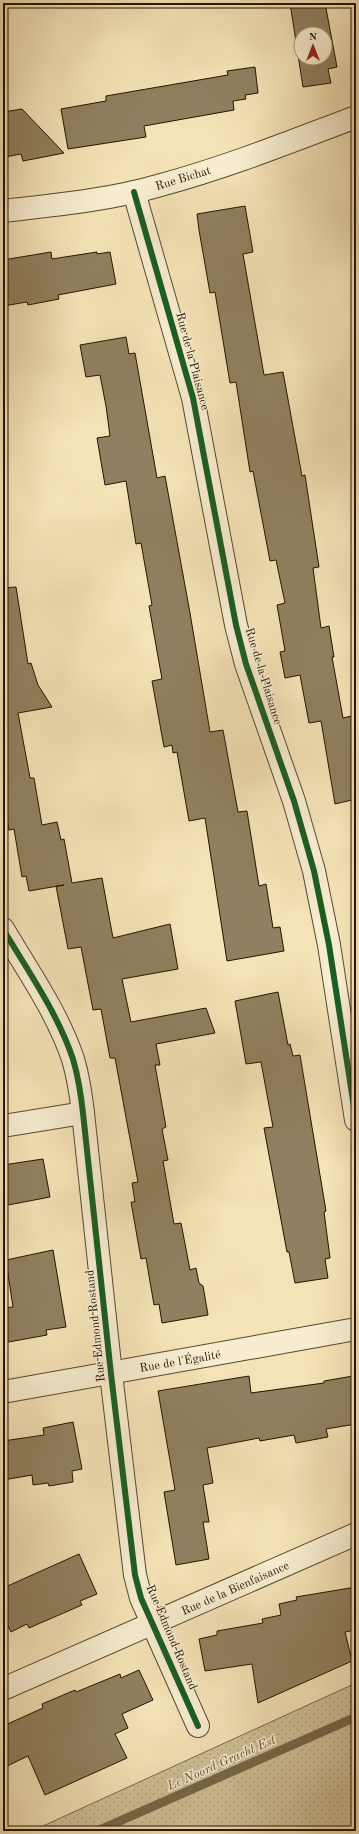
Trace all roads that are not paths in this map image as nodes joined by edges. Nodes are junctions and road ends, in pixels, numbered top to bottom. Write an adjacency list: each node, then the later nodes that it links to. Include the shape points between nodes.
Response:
1 (356, 117): 2 (street, Rue Bichat, via 202,174)
2 (134, 192): 3 (street, Rue Bichat, via 67,204); 6 (street, Rue de la Plaisance, via 193,398 236,625 246,664 292,795 314,871 329,945)
3 (3, 211)
4 (3, 929): 5 (street, Rue Edmond Rostand, via 52,1009 76,1070)
5 (83, 1113): 7 (street); 9 (street, Rue Edmond Rostand)
6 (356, 1120)
7 (3, 1126)
8 (356, 1329): 9 (street, Rue de l'Égalité)
9 (111, 1374): 10 (street, Rue de l'Égalité); 12 (street, Rue Edmond Rostand, via 135,1575)
10 (3, 1392)
11 (356, 1534): 12 (street, Rue de la Bienfaisance)
12 (152, 1624): 13 (street, Rue de la Bienfaisance); 14 (street, Rue Edmond Rostand)
13 (3, 1689)
14 (198, 1726)

